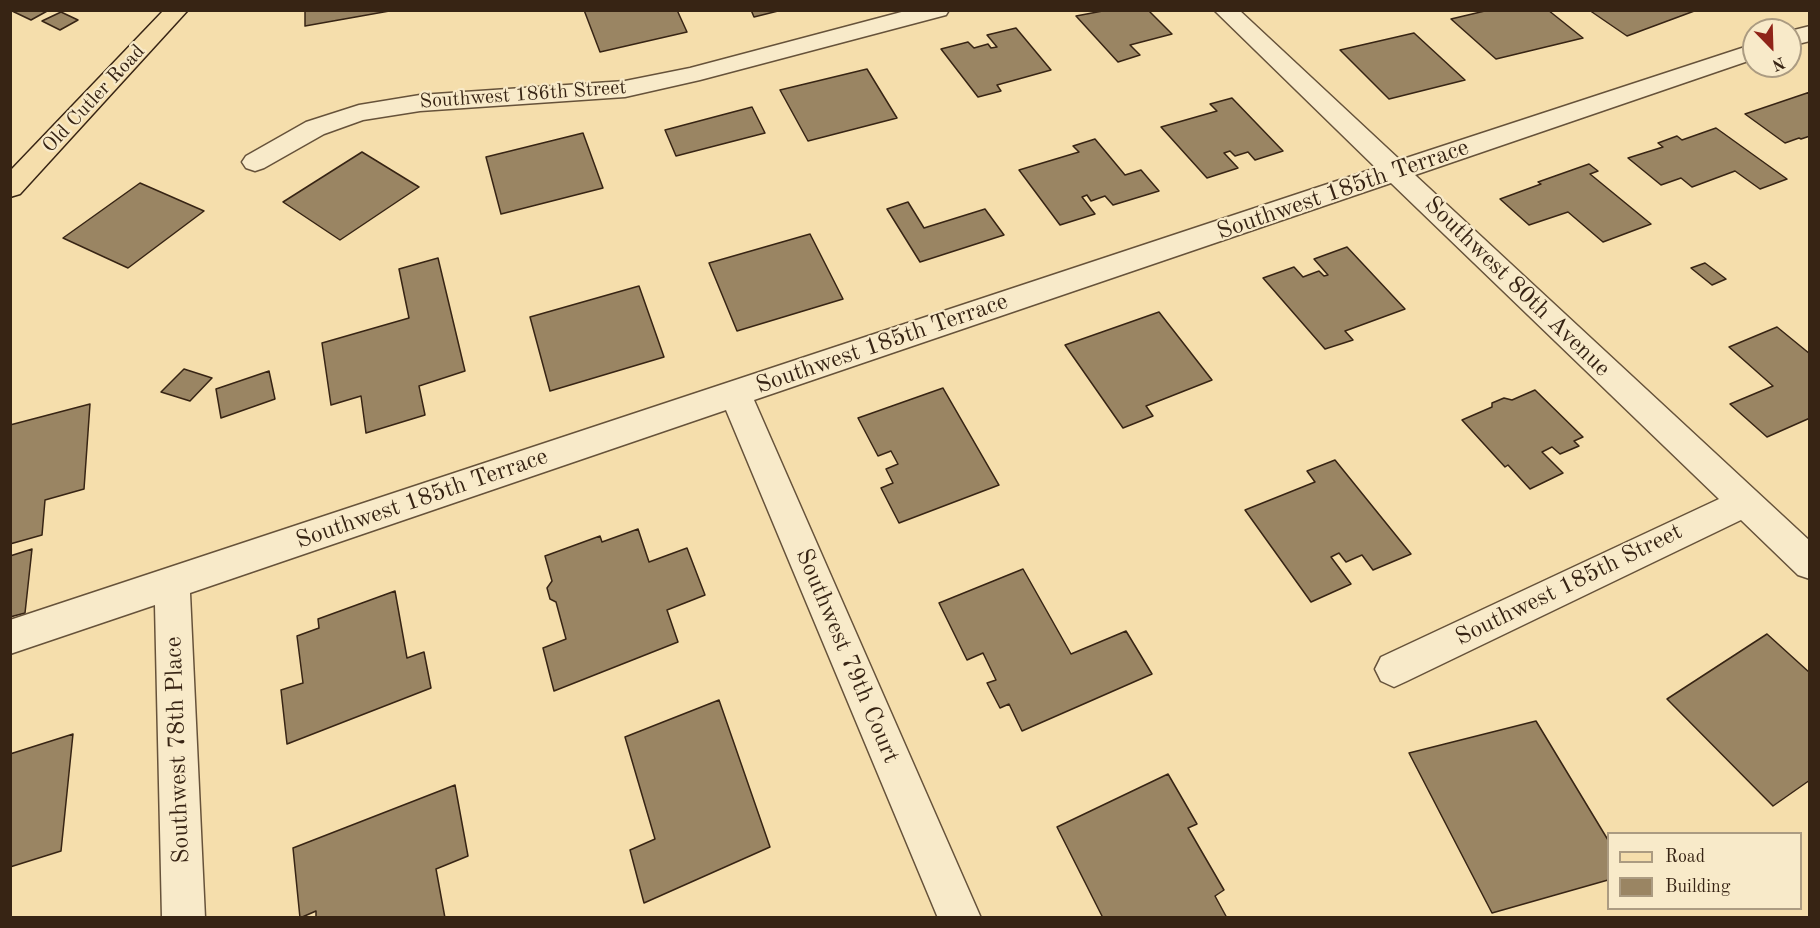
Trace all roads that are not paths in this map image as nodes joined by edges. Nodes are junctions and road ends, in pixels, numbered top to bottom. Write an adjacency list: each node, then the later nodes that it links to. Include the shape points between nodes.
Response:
1 (177, 10): 7 (main road, Old Cutler Road)
2 (938, 10): 5 (street, Southwest 186th Street, via 625,89 441,101 359,113 315,128)
3 (1225, 10): 6 (street, Southwest 80th Avenue)
4 (1742, 55): 6 (street, Southwest 185th Terrace)
5 (255, 162)
6 (1396, 172): 8 (street, Southwest 185th Terrace); 9 (street, Southwest 80th Avenue)
7 (10, 188)
8 (735, 394): 12 (street, Southwest 185th Terrace); 16 (street, Southwest 79th Court)
9 (1744, 503): 10 (street, Southwest 80th Avenue); 14 (street, Southwest 185th Street)
10 (1797, 535): 11 (street, Southwest 80th Avenue)
11 (1809, 564)
12 (172, 582): 13 (street, Southwest 185th Terrace); 15 (street, Southwest 78th Place)
13 (10, 637)
14 (1394, 669)
15 (178, 915)
16 (960, 918)

